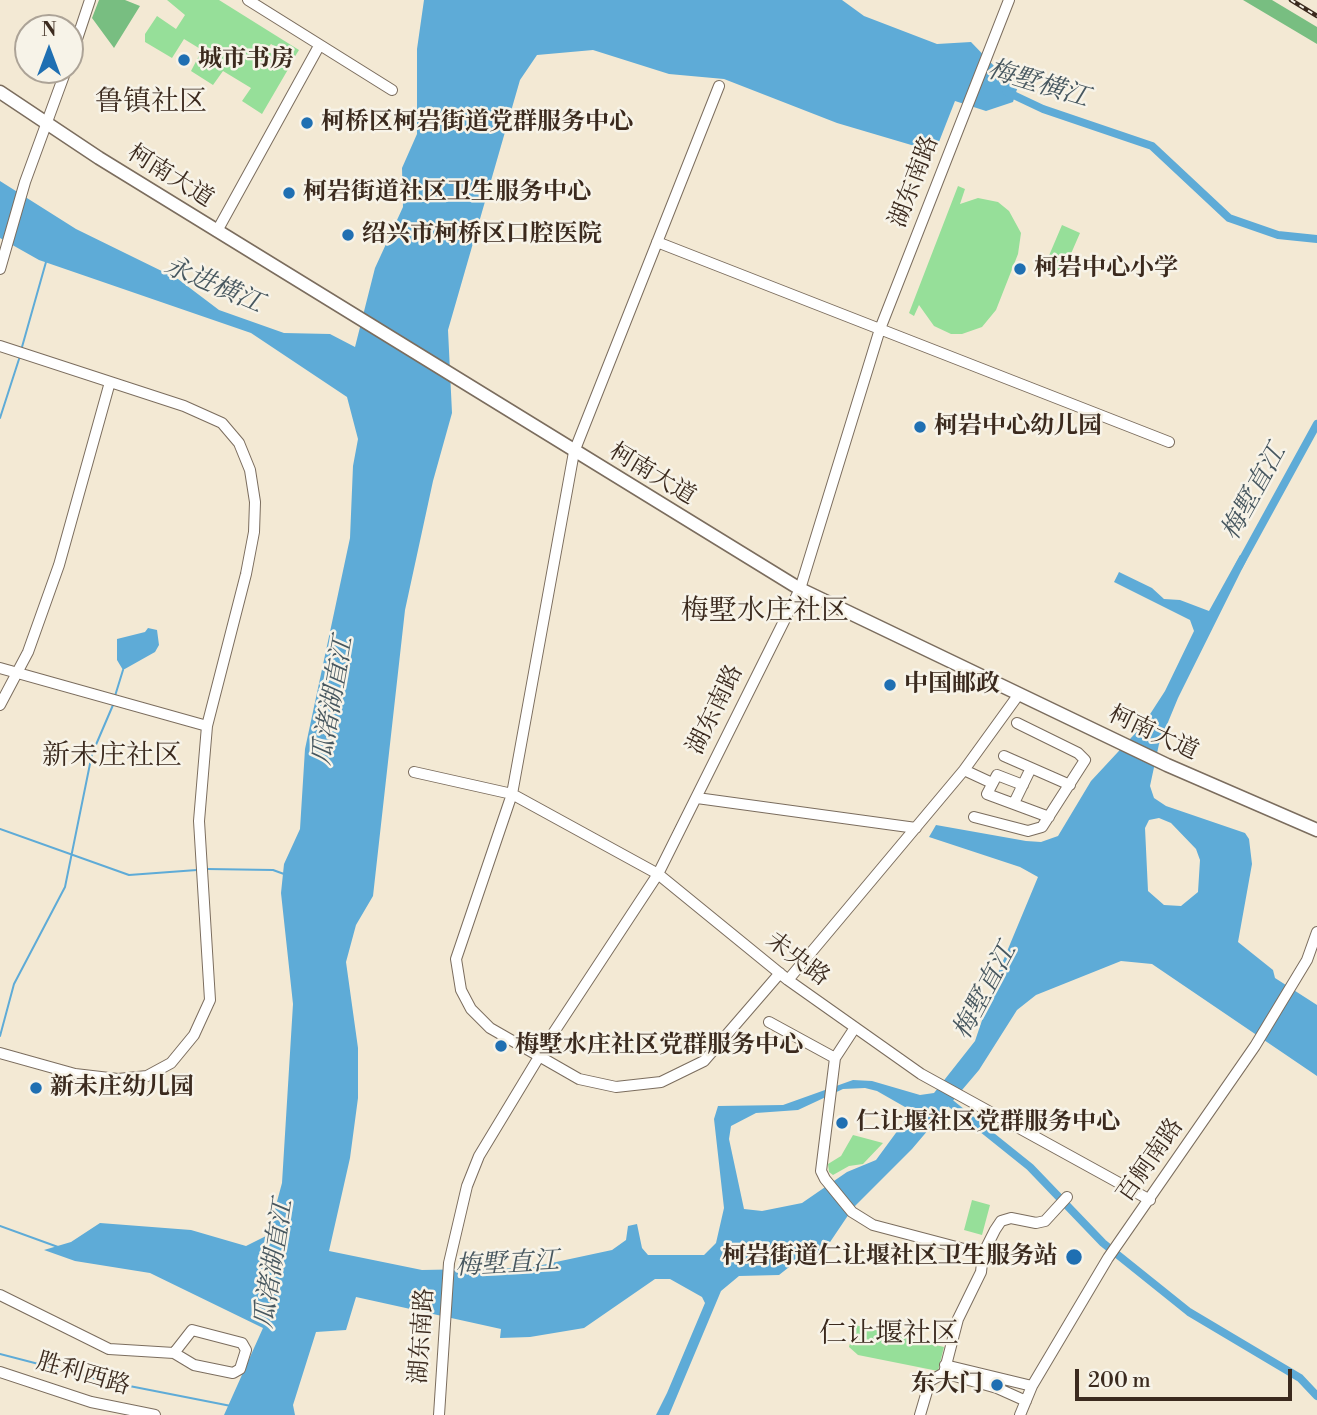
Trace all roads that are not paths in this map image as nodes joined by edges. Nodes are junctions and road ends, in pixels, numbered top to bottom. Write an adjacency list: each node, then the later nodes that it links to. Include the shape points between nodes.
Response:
1 (90, 0): 4 (street)
2 (248, 0): 5 (street)
3 (1009, 0): 14 (street, 湖东南路)
4 (84, 18)
5 (319, 46): 8 (street); 11 (street)
6 (61, 84): 10 (street)
7 (719, 86): 12 (street)
8 (392, 90)
9 (0, 92): 10 (main road, 柯南大道)
10 (46, 125): 11 (main road, 柯南大道); 13 (street)
11 (217, 231): 18 (main road, 柯南大道)
12 (657, 242): 14 (street); 18 (street)
13 (0, 269)
14 (880, 329): 17 (street); 19 (street, 湖东南路)
15 (0, 346): 16 (street)
16 (110, 382): 21 (street, via 59,565); 25 (street, via 222,423 239,443 250,470 254,532)
17 (1169, 442)
18 (574, 452): 19 (main road, 柯南大道); 33 (street)
19 (800, 589): 22 (main road, 柯南大道); 34 (street, 湖东南路)
20 (0, 668): 21 (street)
21 (17, 673): 23 (street); 25 (street)
22 (1019, 694): 28 (street); 39 (main road, 柯南大道)
23 (0, 705)
24 (1017, 723): 32 (street, via 1086,760)
25 (207, 726): 45 (street, via 199,821 210,1000 194,1035 171,1063 147,1076 118,1079 75,1074)
26 (1004, 756): 27 (street)
27 (1031, 768): 31 (street); 32 (street)
28 (964, 770): 30 (street); 38 (street)
29 (414, 772): 33 (street, 未央路)
30 (992, 783): 31 (street, via 997,775); 35 (street, via 987,794)
31 (1023, 785): 35 (street)
32 (1070, 785): 37 (street)
33 (512, 794): 40 (street, 未央路); 46 (street, via 456,959 461,990 471,1009 490,1028)
34 (696, 798): 38 (street); 40 (street, 湖东南路)
35 (1014, 803): 37 (street)
36 (974, 817): 37 (street, via 1028,831 1042,827)
37 (1049, 817)
38 (916, 828): 42 (street)
39 (1317, 830)
40 (659, 874): 42 (street, 未央路); 46 (street, 湖东南路)
41 (1317, 932): 49 (street, 百舸南路, via 1296,980 1255,1046)
42 (784, 977): 44 (street, 未央路); 46 (street, via 704,1061 661,1082 633,1087 602,1085 579,1079)
43 (769, 1022): 47 (street)
44 (854, 1029): 47 (street); 49 (street, 未央路, via 959,1096)
45 (3, 1054)
46 (539, 1057): 58 (street, 湖东南路, via 479,1156 467,1185 449,1263)
47 (835, 1058): 50 (street, via 821,1171 825,1179 852,1212 873,1225)
48 (1068, 1197): 50 (street, via 1045,1221 1001,1221)
49 (1150, 1200): 55 (street, 百舸南路, via 1108,1258)
50 (983, 1254): 53 (street, via 981,1272 958,1319)
51 (0, 1295): 52 (street, via 109,1349)
52 (174, 1353): 52 (street, via 194,1365 233,1373 240,1368 246,1350 242,1343 192,1330)
53 (944, 1369): 55 (street); 56 (street); 59 (street, via 930,1381)
54 (0, 1372): 57 (street, 胜利西路, via 92,1402)
55 (1031, 1386): 56 (street, 百舸南路)
56 (1026, 1401): 60 (street, 百舸南路)
57 (155, 1415)
58 (439, 1415)
59 (920, 1415)
60 (1020, 1415)

